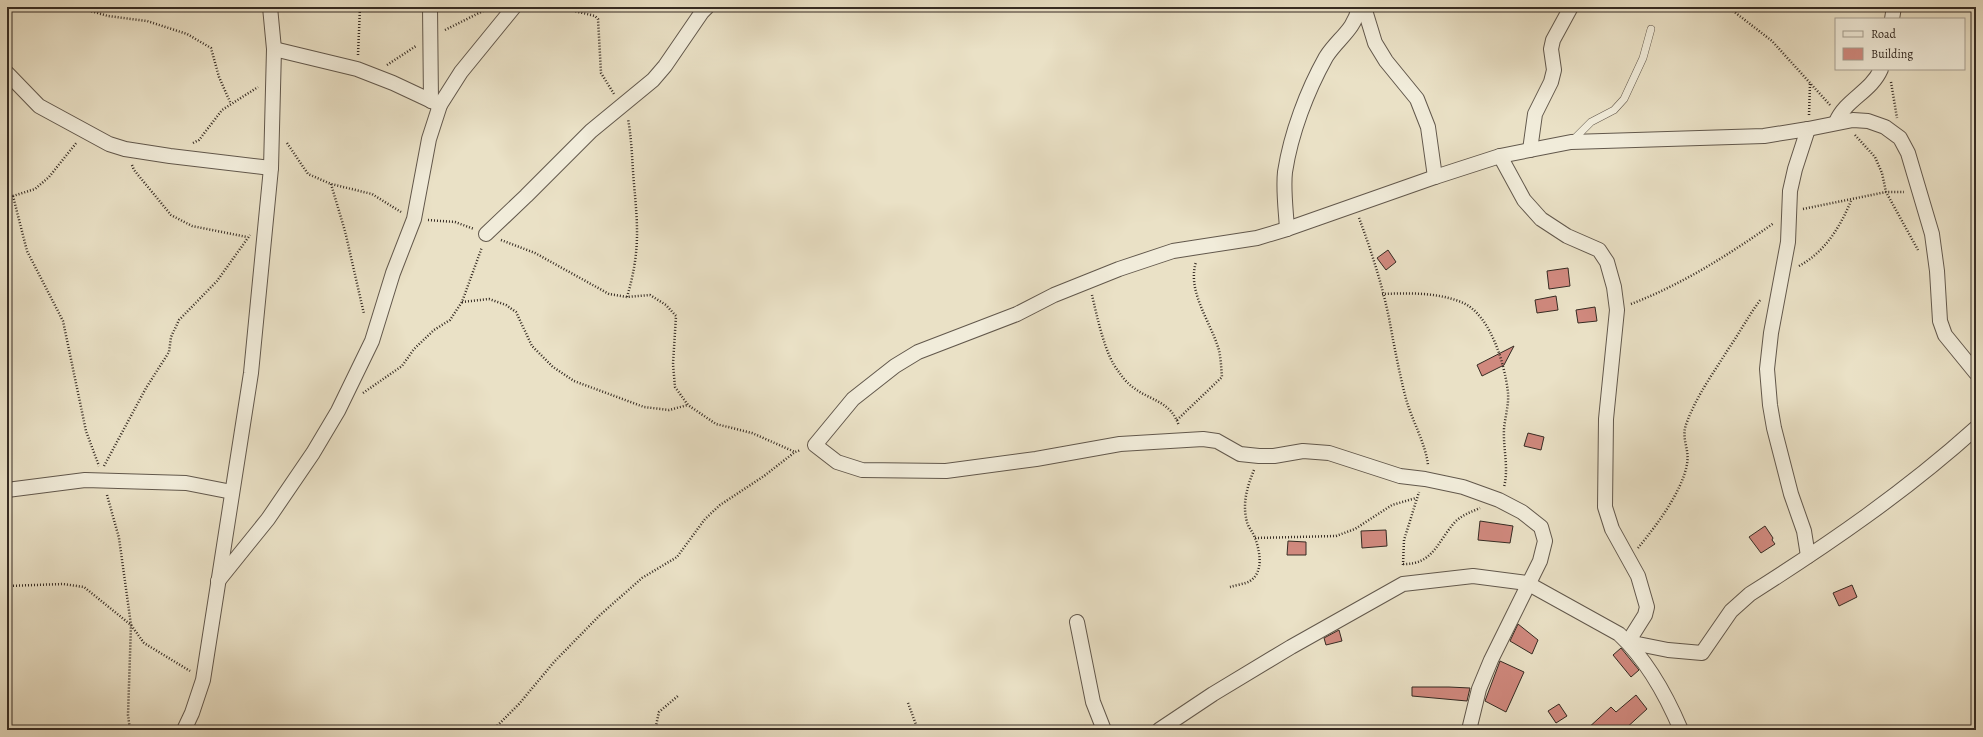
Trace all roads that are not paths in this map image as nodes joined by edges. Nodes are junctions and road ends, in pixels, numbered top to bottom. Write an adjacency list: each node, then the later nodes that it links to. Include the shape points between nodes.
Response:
1 (270, 7): 11 (street)
2 (430, 7): 14 (street)
3 (514, 7): 14 (street)
4 (707, 7): 23 (street, via 653,80 586,135)
5 (1359, 7): 22 (street, via 1351,28 1327,56 1300,116 1285,172)
6 (1364, 7): 21 (street, via 1382,55 1417,99 1428,127)
7 (1570, 7): 18 (street, via 1553,40 1551,49 1554,70 1551,82 1535,114)
8 (1894, 7): 9 (street)
9 (1892, 18)
10 (1651, 29): 17 (lane, via 1624,100 1614,110 1591,122)
11 (274, 49): 14 (street, via 357,69); 20 (street)
12 (1880, 70): 15 (street, via 1874,82 1844,107)
13 (7, 73): 20 (street, via 39,106 109,144 170,156)
14 (436, 103): 29 (street, via 414,219 393,273 372,341 338,411 313,453 268,519)
15 (1838, 119): 16 (street); 24 (street, via 1868,121 1886,127 1900,138 1908,153 1932,234 1938,271 1940,321 1944,335)
16 (1808, 129): 17 (street, via 1764,136); 28 (street, via 1790,192 1788,242 1767,368 1770,405 1791,494 1804,531)
17 (1571, 142): 18 (street)
18 (1530, 150): 19 (street)
19 (1500, 156): 21 (street); 32 (street, via 1524,200 1541,220 1567,236 1599,250 1610,275 1617,310 1606,419 1605,507 1612,529 1638,576 1647,607)
20 (271, 168): 27 (street, via 251,373)
21 (1435, 177): 22 (street)
22 (1287, 230): 30 (street, via 1257,238 1173,251 1119,269 1054,295 1002,320 918,352 895,366 853,399 815,445 837,462 862,470 946,471 1120,444 1183,439 1217,441 1240,454 1259,456 1303,451 1329,453 1400,476 1463,488 1499,500 1522,512 1541,527 1545,541 1540,561)
23 (486, 234)
24 (1976, 373)
25 (1976, 428): 28 (street, via 1908,486)
26 (7, 490): 27 (street, via 85,480 186,483)
27 (232, 492): 29 (street)
28 (1808, 556): 32 (street, via 1750,594 1731,611 1702,653 1668,650)
29 (217, 582): 33 (street, via 203,680)
30 (1528, 583): 32 (street, via 1589,616); 35 (street, via 1473,576 1403,584 1291,647); 36 (street, via 1479,689)
31 (1077, 622): 34 (street, via 1093,702)
32 (1628, 642): 37 (street, via 1666,696)
33 (184, 730)
34 (1104, 730)
35 (1159, 730)
36 (1469, 730)
37 (1682, 730)

